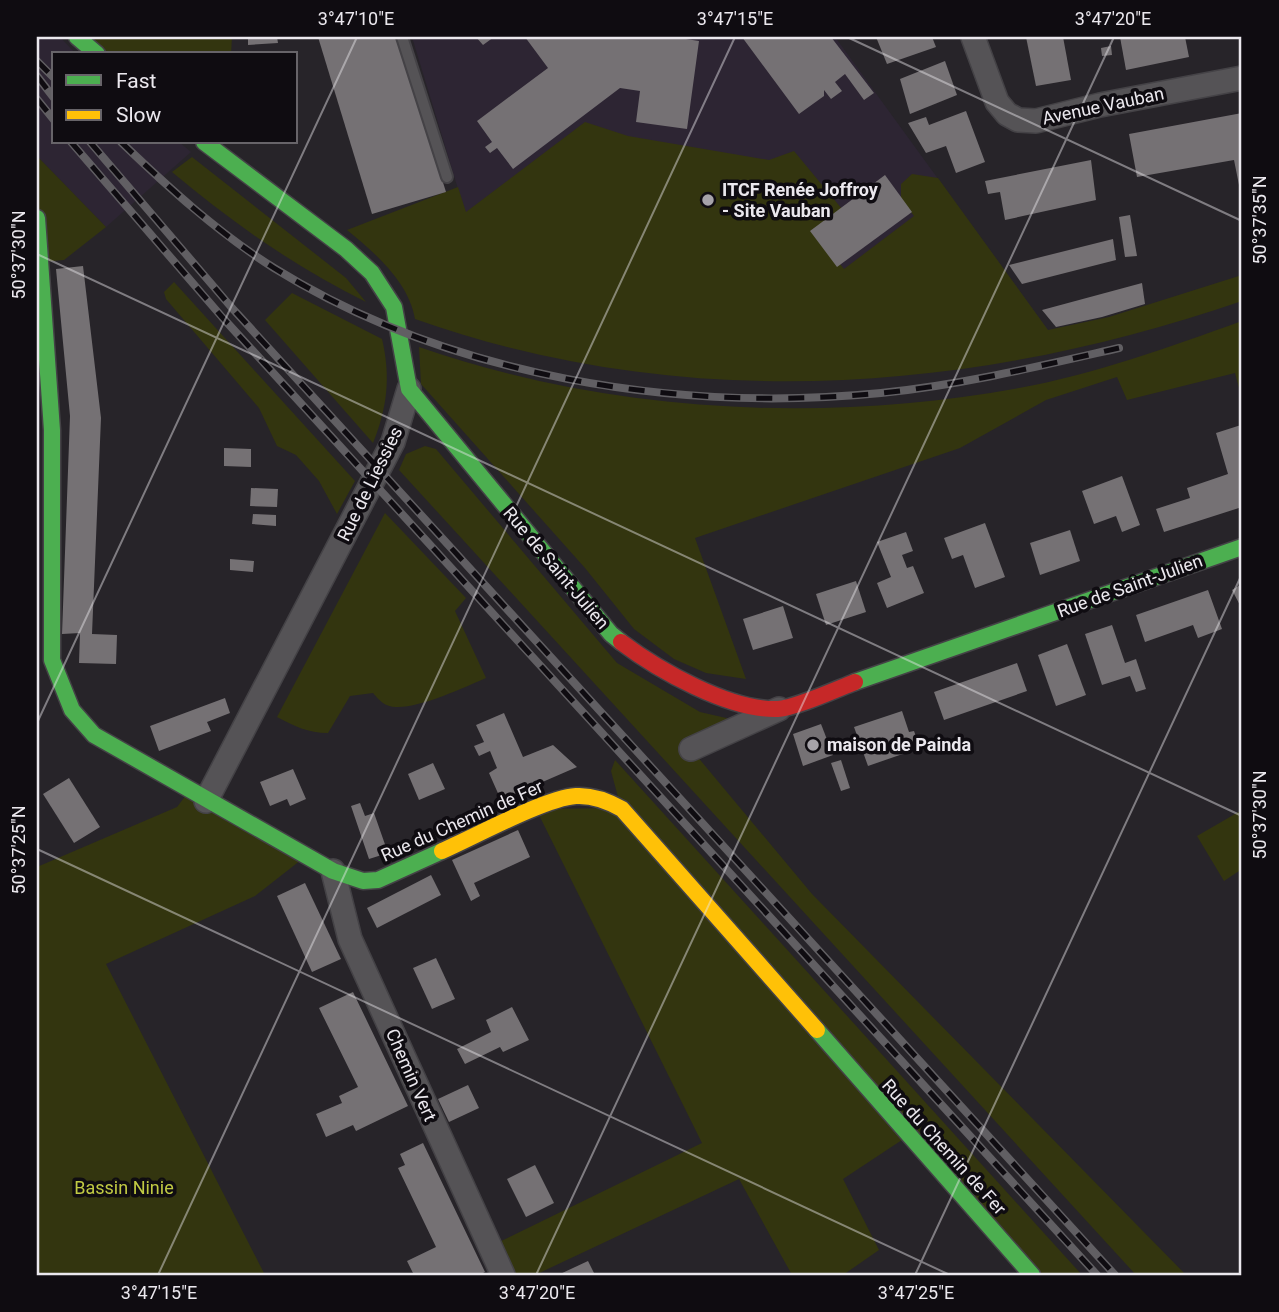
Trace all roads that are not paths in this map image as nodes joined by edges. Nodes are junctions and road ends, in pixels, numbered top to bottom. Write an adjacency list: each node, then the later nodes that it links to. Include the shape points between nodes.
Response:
1 (77, 37): 4 (street)
2 (402, 37): 7 (lane)
3 (973, 37): 5 (street, Avenue Vauban, via 997,102 1018,120 1036,121)
4 (95, 52)
5 (1242, 78)
6 (207, 144): 9 (street, Rue de Liessies, via 372,273 394,307)
7 (447, 177)
8 (37, 218): 13 (street, Rue du Chemin de Fer, via 52,430 52,660 72,710 94,735)
9 (410, 389): 11 (street, Rue de Saint-Julien, via 611,634 654,667 699,688); 13 (street, Rue de Liessies, via 393,442)
10 (1242, 547): 11 (street, Rue de Saint-Julien)
11 (779, 709): 12 (street, Rue de Saint-Julien)
12 (691, 749)
13 (206, 801): 14 (street, Rue du Chemin de Fer)
14 (333, 871): 15 (street, Chemin Vert, via 350,939); 16 (street, Rue du Chemin de Fer, via 363,881 379,880 558,799 589,795 611,802 622,809)
15 (503, 1275)
16 (1032, 1275)

